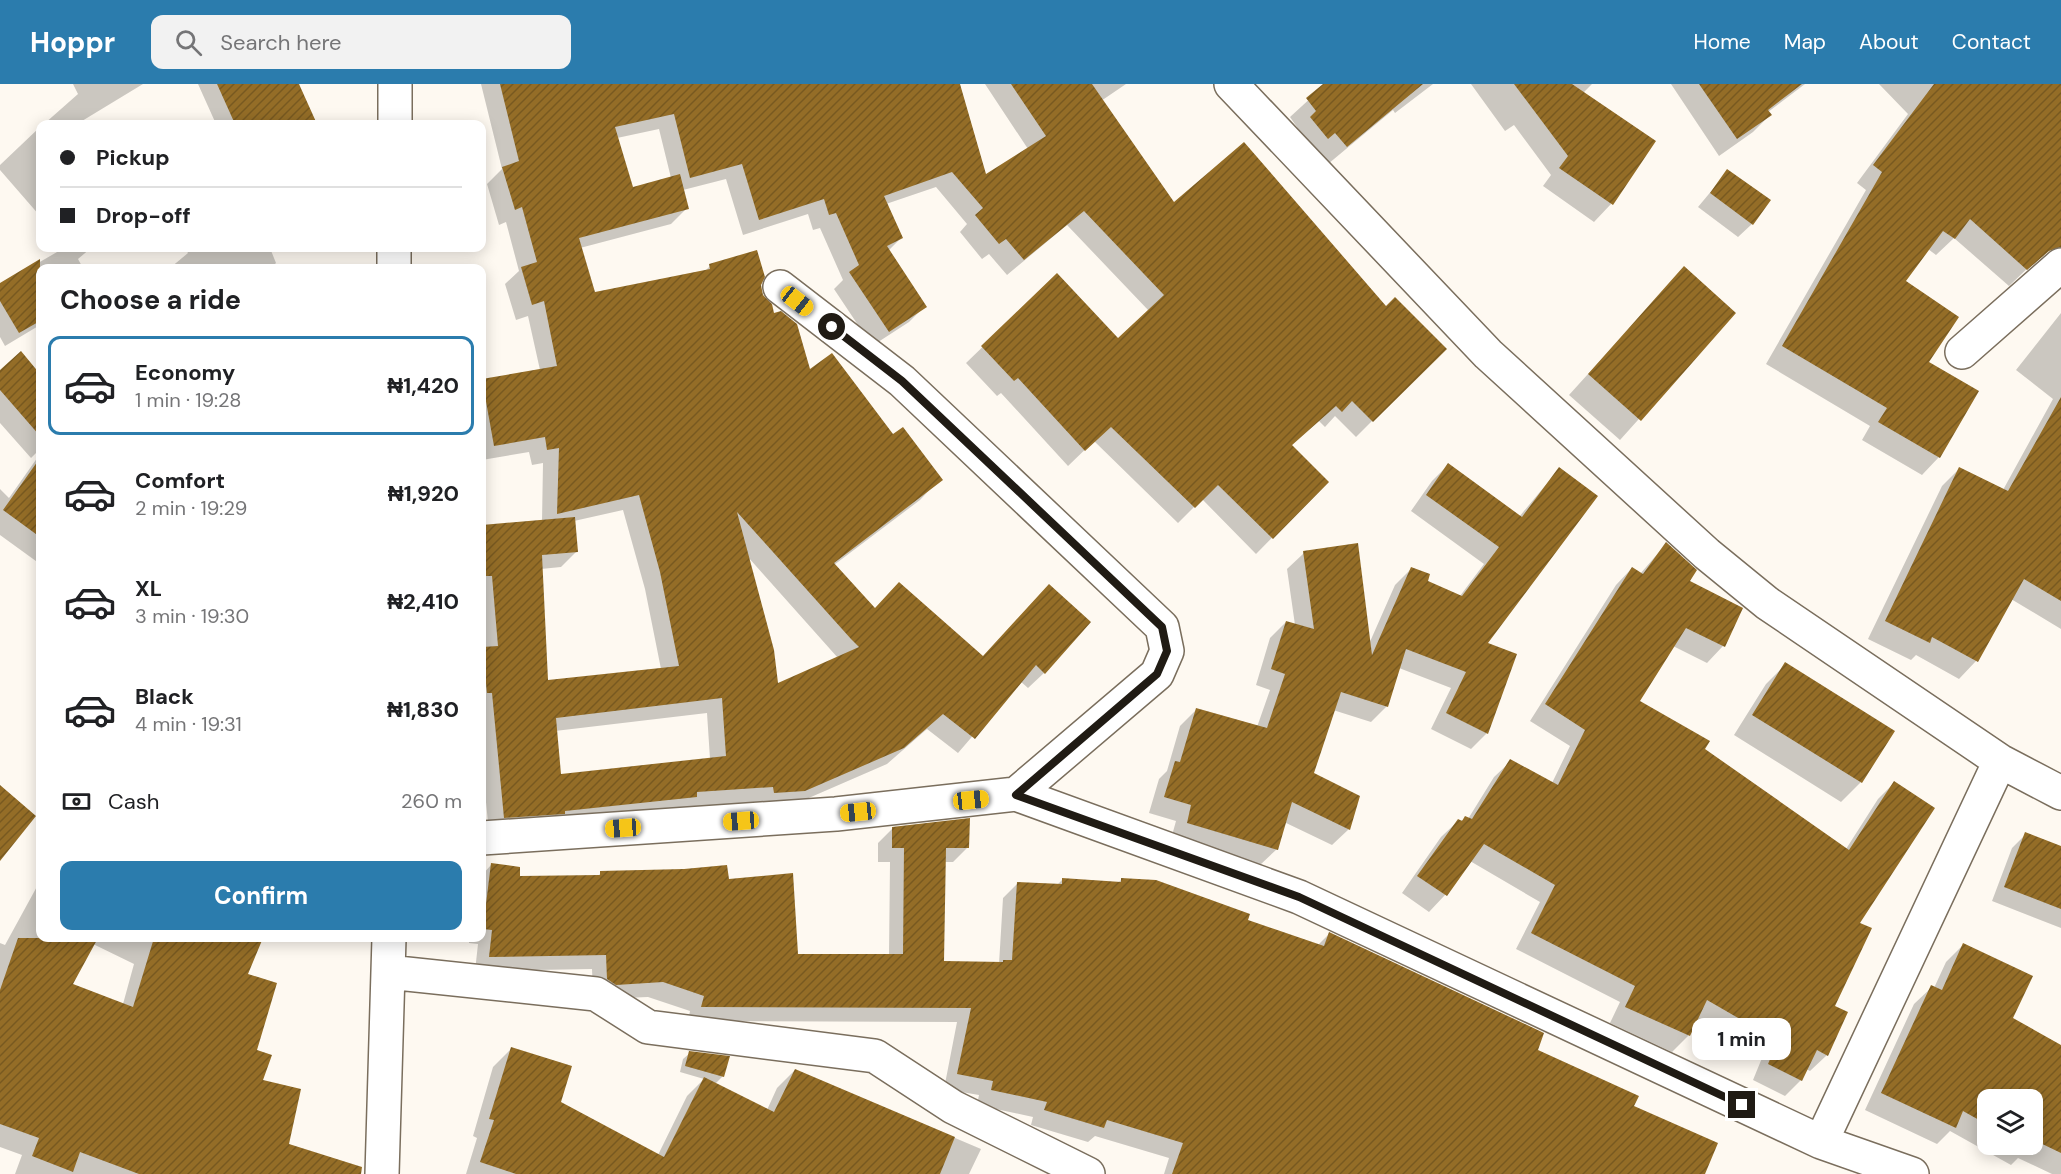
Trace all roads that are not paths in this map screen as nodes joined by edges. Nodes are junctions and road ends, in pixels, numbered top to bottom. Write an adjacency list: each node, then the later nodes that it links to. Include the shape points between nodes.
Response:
1 (395, 84): 3 (street)
2 (1231, 84): 7 (street, via 1488,354 1707,554 1767,603)
3 (394, 120)
4 (2061, 265): 6 (street)
5 (780, 287): 9 (street, via 902,381 1162,627 1167,651 1157,674)
6 (1962, 352)
7 (2000, 760): 8 (street); 13 (street)
8 (2061, 793)
9 (1016, 795): 10 (street, via 836,814); 13 (street, via 1299,897)
10 (486, 838)
11 (389, 942): 12 (street)
12 (388, 972): 14 (street); 15 (street, via 596,994 648,1027 875,1056 954,1107)
13 (1821, 1142): 16 (street)
14 (382, 1174)
15 (1088, 1174)
16 (1912, 1174)

